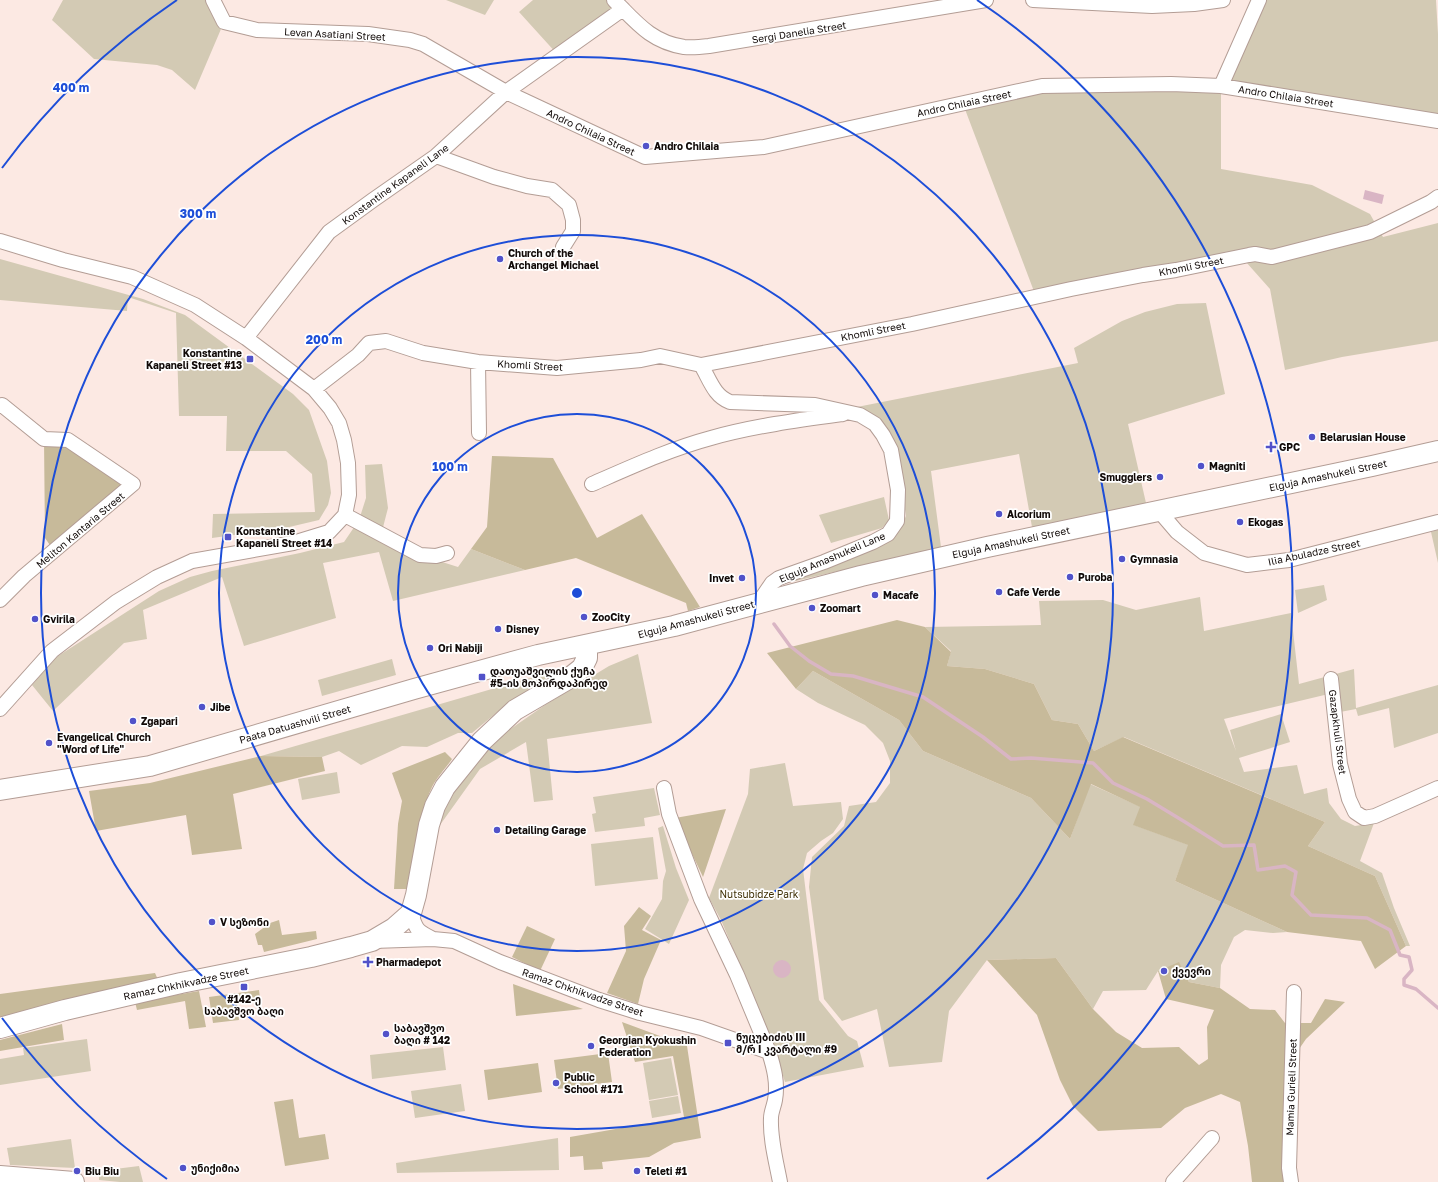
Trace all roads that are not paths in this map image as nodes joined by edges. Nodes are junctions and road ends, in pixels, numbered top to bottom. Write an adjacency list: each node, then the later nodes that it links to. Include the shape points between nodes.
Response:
1 (214, 0): 8 (street, Levan Asatiani Street, via 224,22 257,30 368,34 417,42)
2 (986, 0): 6 (street, Sergi Danelia Street, via 709,46 686,47 664,42 650,34)
3 (1033, 0): 4 (street, via 1152,6)
4 (1223, 0)
5 (1259, 0): 7 (street)
6 (618, 5): 8 (street, Konstantine Kapaneli Lane)
7 (1221, 86): 8 (street, Andro Chilaia Street, via 1042,86 764,147 645,157); 9 (street, Andro Chilaia Street)
8 (506, 92): 10 (street, Konstantine Kapaneli Lane)
9 (1438, 121)
10 (436, 156): 13 (street, via 494,177 552,190 569,206 572,220 572,231); 14 (street, Konstantine Kapaneli Lane, via 330,232)
11 (1438, 197): 16 (street, Khomli Street, via 1370,232 1272,257 1255,254 1143,275)
12 (0, 241): 14 (street, via 132,277 194,305)
13 (563, 247)
14 (246, 338): 17 (street)
15 (478, 362): 16 (street, Khomli Street, via 557,368 660,356); 17 (street, Khomli Street, via 423,353 386,341 369,343 358,355); 20 (street)
16 (701, 365): 19 (street, Elguja Amashukeli Lane, via 713,390 722,399 730,402 815,405)
17 (314, 389): 24 (street, via 339,423 344,440 349,495)
18 (1, 406): 27 (street, Meliton Kantaria Street, via 44,439 68,440 133,484 24,576)
19 (852, 412): 22 (street, via 771,424 711,438 649,459); 28 (street, Elguja Amashukeli Lane, via 875,424 891,450 898,490 897,521 888,534 873,542 780,578 772,583)
20 (479, 433)
21 (1438, 451): 23 (main road, Elguja Amashukeli Street)
22 (592, 484)
23 (1159, 510): 25 (street, Ilia Abuladze Street, via 1177,532 1204,553 1247,565 1289,560); 28 (main road, Elguja Amashukeli Street, via 979,548)
24 (345, 515): 26 (street, via 420,555 436,556); 31 (street, via 329,532 293,543 192,561 157,577 116,602 52,651)
25 (1438, 522)
26 (447, 553)
27 (0, 600)
28 (759, 602): 29 (main road, Elguja Amashukeli Street, via 674,626)
29 (587, 646): 34 (main road, Paata Datuashvili Street, via 538,655 478,671 150,766); 35 (main road, via 582,668 515,710 482,740 445,787 429,825)
30 (1331, 679): 33 (street, Gazapkhuli Street, via 1340,764 1355,812 1364,818 1375,816)
31 (0, 709)
32 (664, 788): 40 (street, via 669,814 701,899 737,975)
33 (1438, 788)
34 (0, 790)
35 (411, 912): 36 (street, Ramaz Chkhikvadze Street, via 415,928); 37 (main road, Ramaz Chkhikvadze Street, via 394,928)
36 (433, 939): 37 (street, Ramaz Chkhikvadze Street); 40 (street, Ramaz Chkhikvadze Street, via 454,940 500,962 599,1000 701,1028)
37 (372, 942): 39 (main road, Ramaz Chkhikvadze Street, via 181,983)
38 (1294, 992): 46 (street, Mamia Gurieli Street, via 1289,1168)
39 (0, 1028)
40 (769, 1052): 44 (street, via 776,1090 770,1117)
41 (1212, 1138): 45 (street)
42 (0, 1176): 43 (main road)
43 (74, 1182)
44 (780, 1182)
45 (1173, 1182)
46 (1291, 1182)

